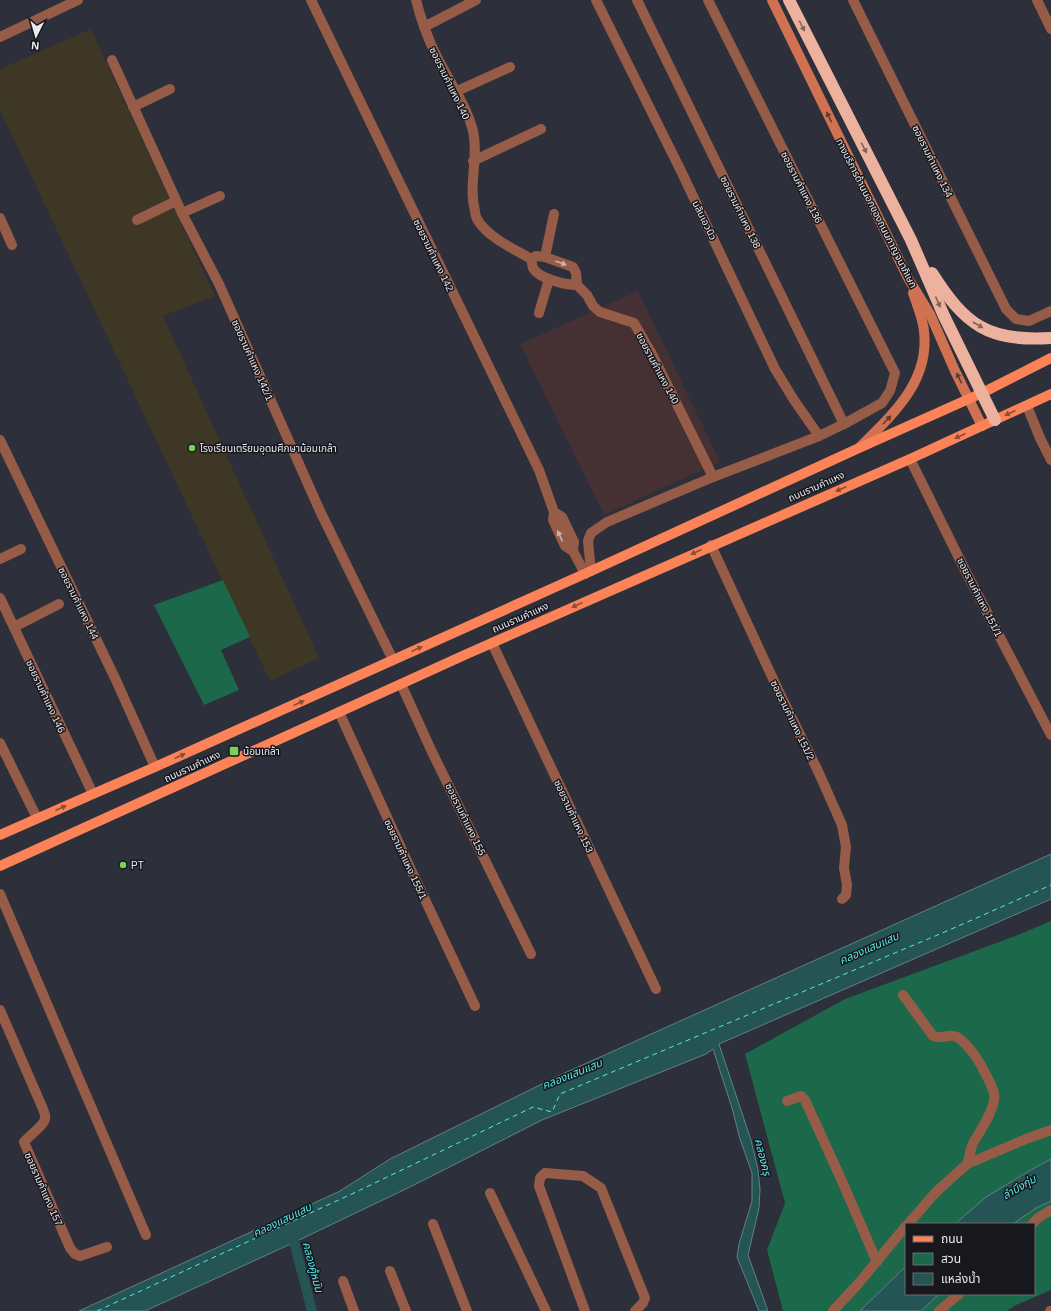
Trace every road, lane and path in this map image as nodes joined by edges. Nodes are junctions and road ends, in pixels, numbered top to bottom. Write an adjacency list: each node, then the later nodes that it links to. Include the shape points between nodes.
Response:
1 (78, 0): 14 (street)
2 (311, 0): 55 (street, ซอยรามคำแหง 142, via 528,446 554,512 562,517 574,542 573,551)
3 (416, 0): 12 (street, ซอยรามคำแหง 140)
4 (476, 0): 12 (street)
5 (596, 0): 46 (street, นลินเอวนิว, via 775,369)
6 (637, 0): 44 (street, ซอยรามคำแหง 138)
7 (708, 0): 44 (street, ซอยรามคำแหง 136, via 895,373 890,391 882,403)
8 (772, 0): 32 (main road, ทางบริการด้านนอกของถนนกาญจนาภิเษก, one-way to 8)
9 (790, 0): 28 (highway, one-way to 28)
10 (853, 0): 35 (street, ซอยรามคำแหง 134, via 1006,309 1016,319 1029,321)
11 (1037, 0): 13 (street)
12 (424, 27): 18 (street, ซอยรามคำแหง 140)
13 (1051, 29)
14 (0, 37)
15 (112, 60): 19 (street, ซอยรามคำแหง 142/1)
16 (510, 67): 18 (street)
17 (170, 89): 19 (street)
18 (455, 92): 21 (street, ซอยรามคำแหง 140, via 473,132)
19 (134, 107): 23 (street, ซอยรามคำแหง 142/1)
20 (541, 129): 21 (street)
21 (473, 161): 31 (street, ซอยรามคำแหง 140, via 473,204 477,219 488,232)
22 (220, 196): 24 (street)
23 (176, 201): 24 (street, ซอยรามคำแหง 142/1); 27 (street)
24 (182, 213): 60 (street, ซอยรามคำแหง 142/1, via 219,284 320,511)
25 (554, 214): 30 (street)
26 (0, 218): 29 (street)
27 (137, 220)
28 (911, 240): 37 (highway, one-way to 37, via 944,292 970,321 1003,336 1023,339); 39 (highway, one-way to 39, via 944,316)
29 (12, 245)
30 (545, 257): 31 (street, ซอยรามคำแหง 140, via 536,256); 34 (street, ซอยรามคำแหง 140, one-way to 34, via 573,267)
31 (531, 259): 33 (street, ซอยรามคำแหง 140, via 533,269)
32 (908, 278): 41 (main road, ทางบริการด้านนอกของถนนกาญจนาภิเษก, one-way to 32, via 930,314); 48 (main road, one-way to 32, via 901,405 922,361 924,330)
33 (549, 279): 34 (street, ซอยรามคำแหง 140); 36 (street)
34 (578, 285): 51 (street, ซอยรามคำแหง 140, via 600,312 634,322)
35 (1051, 311)
36 (539, 313)
37 (1051, 338)
38 (1051, 358): 39 (main road, ถนนรามคำแหง)
39 (982, 393): 41 (main road, ถนนรามคำแหง); 43 (highway)
40 (1051, 394): 42 (main road, ถนนรามคำแหง)
41 (969, 399): 45 (main road, ทางบริการด้านนอกของถนนกาญจนาภิเษก); 48 (main road, ถนนรามคำแหง)
42 (1027, 406): 43 (main road, ถนนรามคำแหง, one-way to 43); 50 (street)
43 (995, 420): 45 (main road, ถนนรามคำแหง)
44 (844, 424): 46 (street)
45 (982, 426): 49 (main road, ถนนรามคำแหง, one-way to 49)
46 (819, 436): 51 (street)
47 (0, 440): 65 (street, ซอยรามคำแหง 144, via 116,678)
48 (859, 448): 55 (main road, ถนนรามคำแหง)
49 (910, 459): 52 (main road, ถนนรามคำแหง, one-way to 52); 63 (street, ซอยรามคำแหง 151/1)
50 (1051, 460)
51 (713, 477): 55 (street, via 607,522 591,533 588,540)
52 (711, 545): 59 (main road, ถนนรามคำแหง, one-way to 59); 71 (street, ซอยรามคำแหง 151/2, via 842,825 846,847 844,868 848,885 847,894)
53 (21, 549): 54 (street)
54 (0, 559)
55 (588, 573): 60 (main road, ถนนรามคำแหง, one-way to 55)
56 (0, 598): 58 (street, ซอยรามคำแหง 146)
57 (59, 604): 58 (street)
58 (14, 627): 66 (street, ซอยรามคำแหง 146)
59 (492, 643): 61 (main road, ถนนรามคำแหง); 73 (street, ซอยรามคำแหง 153)
60 (393, 660): 65 (main road, ถนนรามคำแหง, one-way to 60)
61 (401, 684): 62 (main road, ถนนรามคำแหง); 72 (street, ซอยรามคำแหง 155)
62 (339, 712): 69 (main road, ถนนรามคำแหง); 75 (street, ซอยรามคำแหง 155/1)
63 (1051, 736)
64 (0, 743): 67 (street)
65 (155, 768): 66 (main road, ถนนรามคำแหง)
66 (93, 794): 67 (main road, ถนนรามคำแหง, one-way to 66)
67 (38, 818): 68 (main road, ถนนรามคำแหง)
68 (0, 835)
69 (0, 866)
70 (0, 894): 86 (street)
71 (842, 899)
72 (531, 954)
73 (656, 989)
74 (903, 995): 79 (street, via 933,1036 956,1037 968,1047 992,1088 993,1104 973,1145)
75 (476, 1006)
76 (0, 1010): 87 (street, ซอยรามคำแหง 157, via 46,1118 24,1142 70,1248 80,1256)
77 (787, 1101): 88 (street, via 801,1096 805,1100)
78 (1051, 1130): 79 (street)
79 (967, 1164): 82 (street, via 936,1192)
80 (490, 1193): 95 (street)
81 (1051, 1210): 83 (street)
82 (909, 1223)
83 (1033, 1223)
84 (433, 1224): 94 (street)
85 (905, 1227): 88 (street)
86 (146, 1235)
87 (107, 1247)
88 (877, 1262): 98 (street)
89 (390, 1271): 93 (street)
90 (343, 1281): 92 (street)
91 (958, 1295): 99 (street)
92 (354, 1311)
93 (406, 1311)
94 (467, 1311)
95 (546, 1311)
96 (585, 1311): 97 (street, via 539,1186 540,1178 545,1173 579,1175 601,1188 645,1298 643,1304)
97 (635, 1311)
98 (833, 1311)
99 (939, 1311)

